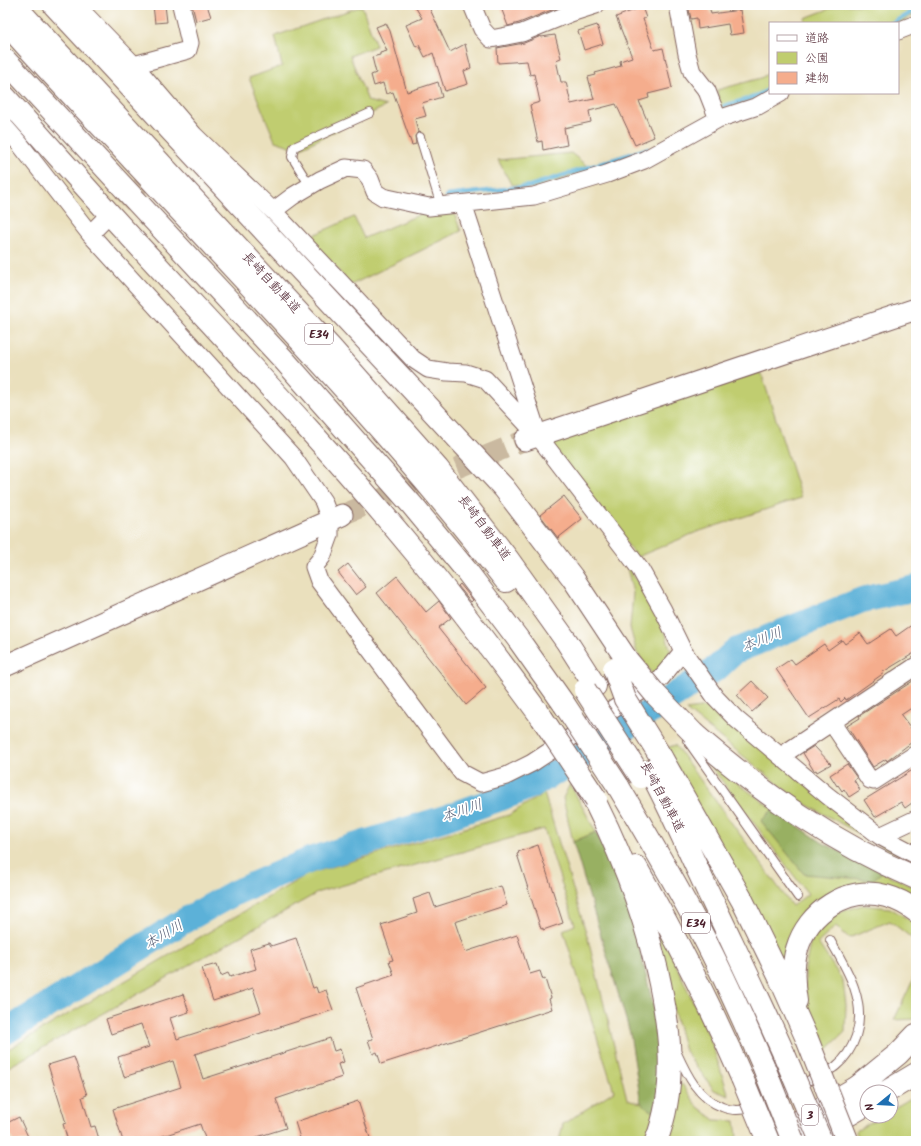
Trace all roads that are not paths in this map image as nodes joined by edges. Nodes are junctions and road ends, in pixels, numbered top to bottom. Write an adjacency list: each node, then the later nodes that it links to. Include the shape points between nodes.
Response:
1 (14, 5): 28 (highway, 長崎自動車道 / E34, via 331,348)
2 (49, 5): 28 (highway, via 160,150 336,342 395,410)
3 (54, 5): 32 (highway, via 504,488 582,592)
4 (76, 5): 13 (street)
5 (181, 5): 13 (street, via 190,43 188,50)
6 (472, 5): 7 (street, via 482,30 491,39 522,33)
7 (596, 5)
8 (678, 5): 17 (street, via 692,72 706,91)
9 (5, 22): 35 (highway, via 374,423 484,553)
10 (916, 24): 11 (street)
11 (899, 31)
12 (5, 60): 29 (highway, E34, via 284,360)
13 (134, 65): 23 (street, via 192,137)
14 (779, 94): 17 (street, via 758,106)
15 (5, 97): 24 (highway)
16 (370, 114): 20 (lane, via 294,147 292,156)
17 (718, 119): 21 (street, via 644,160 607,174 534,196)
18 (5, 127): 25 (street)
19 (420, 137): 22 (lane)
20 (310, 186): 22 (street, via 346,168 363,170 375,192 383,196 429,207); 23 (street)
21 (464, 204): 22 (street); 27 (street)
22 (442, 206)
23 (273, 211): 27 (street, via 413,359 428,369 466,372 485,379)
24 (105, 216): 25 (street); 29 (highway, via 338,429); 41 (highway, bridge, via 268,383 415,551 542,718)
25 (90, 234): 30 (street, via 293,457)
26 (916, 309): 27 (street)
27 (531, 438): 31 (street, via 640,568)
28 (438, 469): 35 (highway, 長崎自動車道 / E34, via 472,511 567,642)
29 (412, 505): 63 (highway, E34, bridge, via 518,639 618,786 662,861 734,999)
30 (336, 517): 31 (street, via 322,557 314,567 319,581 462,774 481,783 506,776 532,763 661,678); 33 (street)
31 (686, 656): 39 (street, via 709,689 736,719)
32 (621, 664): 37 (highway, bridge, via 656,695); 40 (highway, bridge, via 625,698)
33 (5, 666)
34 (916, 666): 36 (street)
35 (590, 688): 40 (highway, bridge)
36 (832, 723): 38 (street, via 870,780 874,781); 39 (street)
37 (690, 736): 45 (highway, via 802,818 867,855); 46 (lane)
38 (916, 754)
39 (782, 756): 43 (street)
40 (651, 768): 51 (highway, via 742,900 780,976); 65 (highway, E34, bridge, via 756,990)
41 (595, 799): 50 (highway, via 619,851 641,912 659,982); 54 (highway, via 663,914 708,1003)
42 (916, 819): 43 (street)
43 (880, 836): 44 (street)
44 (916, 855)
45 (916, 878)
46 (798, 897)
47 (916, 911): 51 (highway, via 885,895 854,895 826,907 814,918 803,934 794,967 796,1002)
48 (830, 940): 50 (lane, via 850,975 859,1010 859,1026 854,1042 847,1056 835,1067 764,1103 737,1110 723,1108 698,1090 686,1073)
49 (916, 1035): 55 (highway)
50 (669, 1037): 60 (highway, via 666,1109)
51 (807, 1039): 66 (highway, bridge)
52 (916, 1051): 56 (highway, 3)
53 (916, 1074): 57 (highway)
54 (740, 1079): 61 (highway); 62 (highway, bridge)
55 (872, 1084)
56 (877, 1084)
57 (899, 1084)
58 (859, 1098): 62 (highway, 3)
59 (859, 1099): 64 (highway, 3)
60 (656, 1141)
61 (756, 1141)
62 (767, 1141)
63 (793, 1141)
64 (804, 1141)
65 (821, 1141)
66 (847, 1141)

